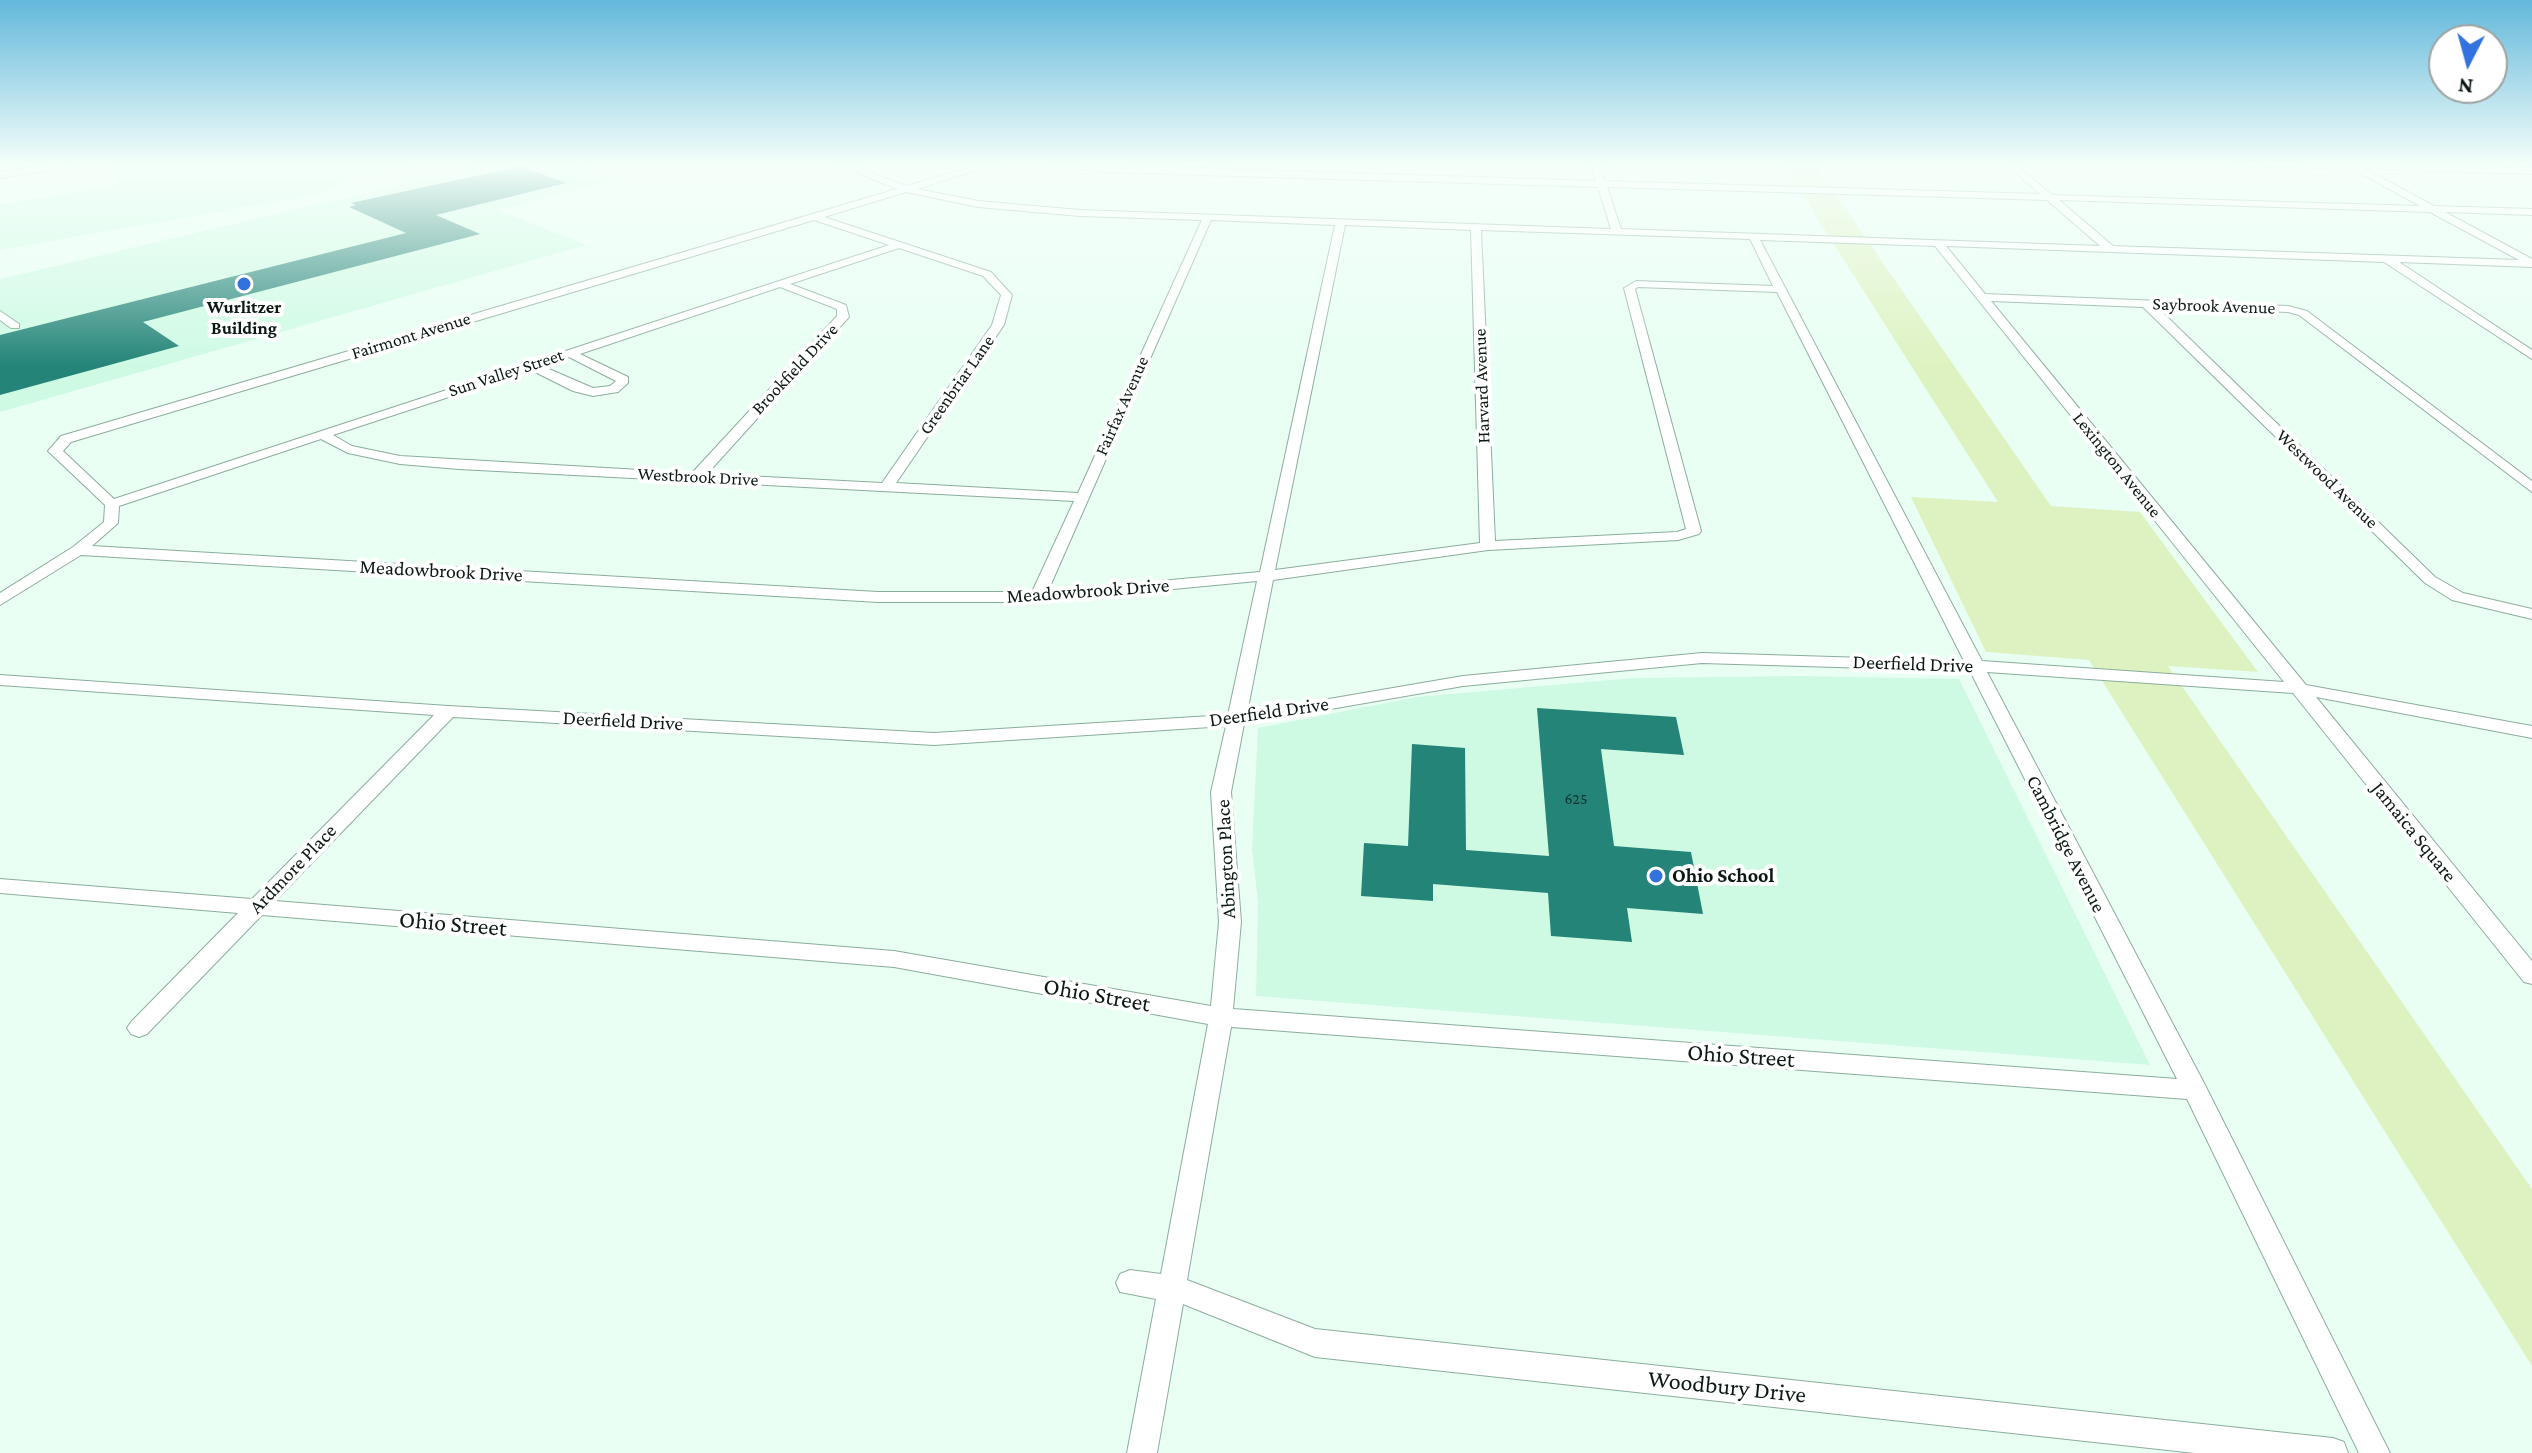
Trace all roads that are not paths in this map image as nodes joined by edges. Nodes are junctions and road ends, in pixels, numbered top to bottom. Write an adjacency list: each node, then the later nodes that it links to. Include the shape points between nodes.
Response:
1 (762, 231): 30 (street, Fairmont Avenue, via 66,439 55,451)
2 (859, 231): 12 (street, Greenbriar Lane)
3 (1202, 231): 29 (street, Fairfax Avenue)
4 (1339, 231): 33 (street, Abington Place)
5 (1476, 231): 31 (street, Harvard Avenue)
6 (1589, 231): 9 (street)
7 (2089, 231): 13 (street)
8 (2472, 231): 15 (street)
9 (1617, 232): 10 (street)
10 (1753, 236): 11 (street); 17 (street, Cambridge Avenue)
11 (1938, 243): 13 (street); 18 (street, Lexington Avenue)
12 (901, 244): 16 (street, Sun Valley Street); 27 (street, Greenbriar Lane, via 987,274 1007,295 998,325)
13 (2110, 249): 14 (street)
14 (2385, 258): 15 (street); 23 (street)
15 (2532, 264)
16 (781, 284): 22 (street, Sun Valley Street); 26 (street, Brookfield Drive, via 842,307 843,317)
17 (1779, 289): 31 (street, Meadowbrook Drive, via 1636,284 1629,288 1694,531); 37 (street, Cambridge Avenue)
18 (1980, 297): 19 (street, Saybrook Avenue); 39 (street, Lexington Avenue)
19 (2146, 303): 28 (street, Saybrook Avenue, via 2303,313); 36 (street, Westwood Avenue, via 2430,580 2458,597)
20 (0, 314): 21 (street)
21 (15, 326)
22 (569, 353): 24 (street, Sun Valley Street); 24 (street, via 624,380 614,389 593,392)
23 (2532, 355)
24 (530, 365): 25 (street, Sun Valley Street)
25 (321, 434): 26 (street, Westbrook Drive, via 348,449 400,460); 30 (street, Sun Valley Street)
26 (696, 477): 27 (street, Westbrook Drive)
27 (886, 487): 29 (street, Westbrook Drive)
28 (2532, 488)
29 (1081, 497): 34 (street, Fairfax Avenue)
30 (112, 504): 32 (street, via 111,523)
31 (1488, 546): 33 (street, Meadowbrook Drive)
32 (78, 550): 34 (street, Meadowbrook Drive, via 878,597); 35 (street)
33 (1265, 576): 34 (street, Meadowbrook Drive); 41 (street, Abington Place)
34 (1038, 597)
35 (0, 600)
36 (2532, 614)
37 (1974, 666): 39 (street, Deerfield Drive); 41 (street, Deerfield Drive, via 1702,658 1463,681); 48 (street, Cambridge Avenue)
38 (0, 680): 40 (street, Deerfield Drive)
39 (2296, 688): 42 (street, Deerfield Drive); 45 (street, Jamaica Square)
40 (448, 711): 41 (street, Deerfield Drive, via 934,739); 44 (street, Ardmore Place)
41 (1235, 720): 46 (street, Abington Place, via 1221,792 1230,922)
42 (2532, 732)
43 (0, 886): 44 (street, Ohio Street)
44 (254, 908): 46 (street, Ohio Street, via 894,959); 47 (street, Ardmore Place)
45 (2532, 976)
46 (1221, 1017): 48 (street, Ohio Street); 50 (street, Abington Place)
47 (139, 1028)
48 (2195, 1090): 53 (street, Cambridge Avenue)
49 (1130, 1283): 50 (street, Woodbury Drive)
50 (1174, 1288): 51 (street, Abington Place); 52 (street, Woodbury Drive, via 1315,1343)
51 (1142, 1453)
52 (2333, 1453)
53 (2375, 1453)

